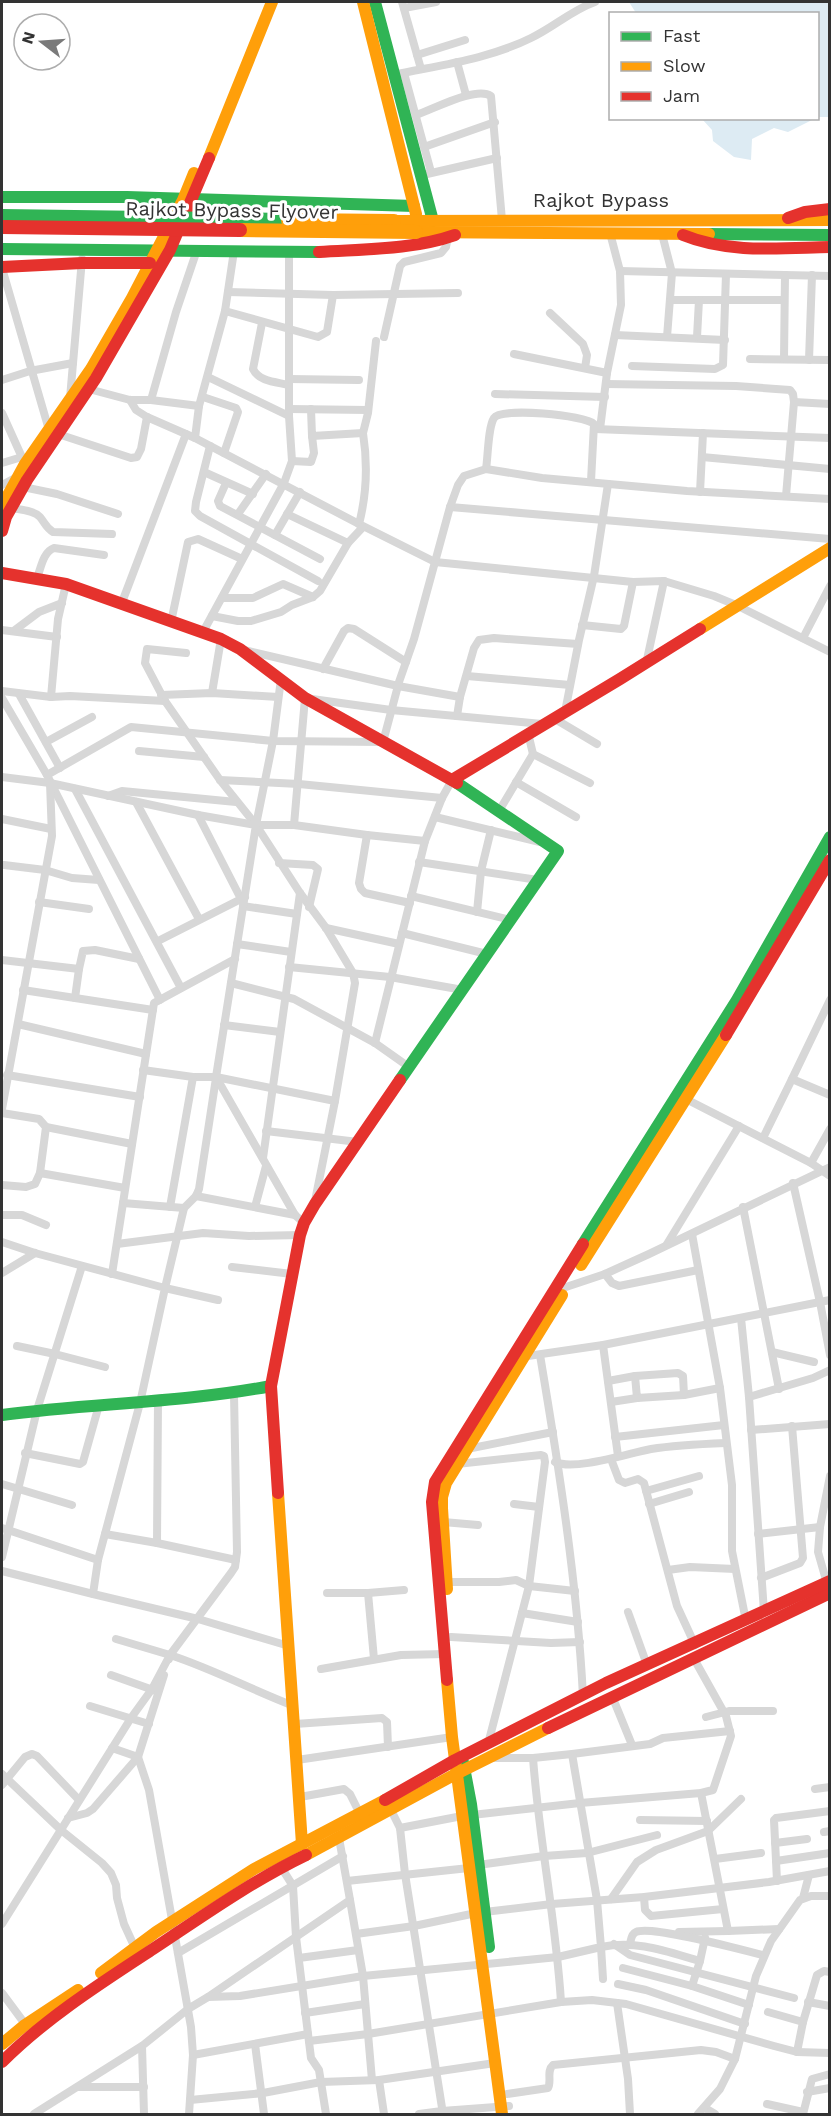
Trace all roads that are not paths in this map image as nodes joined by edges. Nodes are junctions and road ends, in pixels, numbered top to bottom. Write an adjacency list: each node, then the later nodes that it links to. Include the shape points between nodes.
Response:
1 (264, 2): 20 (main road)
2 (272, 2): 20 (main road)
3 (363, 2): 21 (main road)
4 (375, 2): 12 (main road)
5 (436, 2): 7 (street)
6 (595, 2): 10 (street, via 531,39)
7 (403, 5): 9 (street)
8 (465, 40): 9 (street)
9 (417, 55): 11 (street)
10 (457, 62): 11 (street); 13 (street)
11 (421, 69): 12 (street)
12 (399, 74): 14 (street); 18 (main road)
13 (466, 95): 14 (street); 15 (street, via 478,92 491,96)
14 (416, 115): 16 (street)
15 (495, 122): 16 (street); 17 (street)
16 (424, 147): 18 (street)
17 (497, 158): 18 (street); 25 (street)
18 (426, 174): 27 (main road)
19 (2, 197): 20 (main road)
20 (188, 200): 21 (main road); 39 (main road)
21 (414, 206): 29 (main road)
22 (830, 209): 24 (main road)
23 (2, 216): 29 (main road, Rajkot Bypass Flyover, bridge, via 394,221)
24 (784, 219): 25 (main road, Rajkot Bypass); 26 (main road)
25 (502, 220): 27 (main road, Rajkot Bypass)
26 (830, 220)
27 (433, 221): 29 (main road, Rajkot Bypass)
28 (2, 226): 29 (main road, Rajkot Bypass Flyover, bridge)
29 (417, 226): 30 (main road, Rajkot Bypass Flyover)
30 (462, 232): 31 (main road, Rajkot Bypass); 35 (main road)
31 (610, 233): 32 (main road, Rajkot Bypass); 46 (street)
32 (662, 234): 33 (main road, Rajkot Bypass); 47 (street)
33 (681, 234): 34 (main road, Rajkot Bypass); 36 (main road, via 697,242 723,245)
34 (830, 235)
35 (448, 237): 42 (main road, via 405,246); 53 (street, via 441,253 400,266)
36 (830, 247)
37 (2, 249): 38 (main road)
38 (83, 249): 39 (main road); 43 (street)
39 (163, 250): 40 (main road); 44 (main road); 85 (main road)
40 (197, 250): 41 (main road); 90 (street)
41 (234, 250): 42 (main road); 52 (street)
42 (289, 251): 55 (street)
43 (82, 263): 44 (main road); 45 (main road); 75 (street)
44 (150, 263): 85 (main road)
45 (2, 268): 57 (street)
46 (621, 271): 47 (street); 66 (street, via 621,305)
47 (672, 273): 48 (street); 58 (street)
48 (726, 274): 49 (street); 61 (street)
49 (785, 275): 50 (street); 60 (street)
50 (812, 275): 51 (street); 73 (street)
51 (830, 276)
52 (228, 292): 55 (street); 62 (street)
53 (394, 293): 54 (street); 56 (street); 96 (street, via 380,339)
54 (458, 293)
55 (289, 294): 56 (street); 65 (street)
56 (333, 296): 65 (street, via 323,336)
57 (5, 297): 78 (street)
58 (671, 300): 59 (street); 67 (street)
59 (699, 300): 61 (street); 68 (street)
60 (784, 300): 61 (street); 72 (street)
61 (726, 301): 69 (street)
62 (225, 311): 64 (street); 80 (street)
63 (550, 313): 77 (street, via 583,344)
64 (262, 323): 65 (street); 83 (street, via 253,369 261,378)
65 (289, 330): 83 (street)
66 (615, 335): 67 (street); 79 (street)
67 (667, 337): 68 (street)
68 (697, 338): 69 (street)
69 (725, 340): 76 (street, via 723,365 715,369)
70 (514, 354): 77 (street)
71 (750, 358): 72 (street)
72 (784, 359): 73 (street)
73 (809, 360): 74 (street)
74 (830, 360)
75 (73, 363): 78 (street); 91 (street)
76 (632, 366)
77 (585, 368): 79 (street)
78 (30, 372): 81 (street); 101 (street)
79 (608, 373): 84 (street)
80 (208, 377): 87 (street); 97 (street)
81 (2, 380)
82 (359, 380): 83 (street)
83 (289, 382): 97 (street)
84 (606, 384): 88 (street); 92 (street, via 783,388 790,390)
85 (84, 388): 89 (street); 91 (main road); 101 (main road)
86 (495, 394): 88 (street)
87 (203, 397): 94 (street); 111 (street, via 232,405 238,412)
88 (604, 397): 100 (street)
89 (130, 400): 90 (street); 99 (street)
90 (151, 400): 94 (street)
91 (70, 402): 101 (main road)
92 (794, 402): 93 (street); 108 (street)
93 (830, 404)
94 (199, 406): 106 (street)
95 (311, 409): 96 (street); 97 (street); 107 (street)
96 (368, 410): 102 (street)
97 (289, 412): 114 (street)
98 (2, 414): 103 (street)
99 (147, 417): 101 (street, via 137,458); 106 (street)
100 (597, 429): 104 (street); 117 (street, via 582,419 500,413 492,424); 121 (street)
101 (53, 432): 113 (main road); 122 (main road)
102 (363, 433): 107 (street); 139 (street, via 367,462)
103 (11, 434): 105 (street); 113 (street)
104 (703, 434): 108 (street); 112 (street)
105 (2, 436)
106 (190, 436): 110 (street); 162 (street)
107 (312, 436): 114 (street, via 311,462)
108 (790, 436): 109 (street); 116 (street)
109 (830, 438)
110 (210, 446): 111 (street); 119 (street)
111 (224, 453): 120 (street)
112 (702, 457): 116 (street); 128 (street)
113 (24, 460): 115 (street); 122 (main road)
114 (292, 461): 124 (street)
115 (2, 463)
116 (788, 465): 118 (street); 130 (street)
117 (486, 469): 121 (street); 133 (street, via 464,476)
118 (830, 469)
119 (204, 472): 123 (street); 144 (street, via 195,511)
120 (266, 474): 124 (street); 129 (street)
121 (591, 481): 125 (street)
122 (20, 482): 126 (street); 132 (main road); 134 (street)
123 (226, 483): 129 (street); 135 (street, via 218,504)
124 (284, 483): 127 (street); 138 (street)
125 (608, 484): 128 (street); 137 (street)
126 (2, 485)
127 (300, 492): 136 (street); 139 (street)
128 (700, 492): 130 (street)
129 (253, 494): 135 (street)
130 (786, 496): 131 (street)
131 (830, 499)
132 (6, 507): 140 (main road); 141 (street, via 33,513 53,532)
133 (450, 507): 137 (street); 150 (street)
134 (118, 514)
135 (238, 514): 138 (street)
136 (287, 514): 142 (street); 145 (street)
137 (602, 520): 143 (street); 152 (street)
138 (260, 527): 142 (street); 144 (street)
139 (364, 527): 145 (street); 150 (street)
140 (2, 530)
141 (112, 534)
142 (275, 535): 149 (street)
143 (830, 539)
144 (251, 542): 148 (street); 154 (street)
145 (348, 543): 159 (street)
146 (830, 548): 163 (main road)
147 (104, 555): 153 (street, via 49,549)
148 (242, 559): 160 (street); 165 (street, via 198,539 188,543)
149 (320, 559)
150 (435, 562): 152 (street); 177 (street)
151 (2, 573): 153 (main road)
152 (594, 576): 156 (street); 166 (street)
153 (37, 578): 157 (main road)
154 (318, 581)
155 (663, 581): 156 (street); 163 (street); 178 (street)
156 (633, 582): 166 (street, via 621,629)
157 (66, 584): 161 (street); 162 (main road)
158 (830, 586): 171 (street)
159 (313, 597): 160 (street, via 283,584 253,598); 164 (street, via 251,621)
160 (222, 598): 164 (street)
161 (62, 603): 168 (street, via 39,612); 170 (street)
162 (122, 605): 165 (main road)
163 (736, 605): 171 (street); 178 (main road)
164 (212, 616): 169 (street)
165 (171, 622): 169 (main road)
166 (582, 625): 173 (street)
167 (2, 630): 168 (street)
168 (15, 630): 170 (street)
169 (203, 632): 172 (main road)
170 (57, 637): 187 (street)
171 (803, 638): 175 (street)
172 (221, 639): 174 (main road); 185 (street)
173 (578, 644): 180 (street, via 479,640); 182 (street)
174 (240, 649): 179 (street); 181 (main road)
175 (830, 652)
176 (186, 653): 190 (street, via 147,649 145,663)
177 (406, 662): 179 (street, via 348,628); 183 (street)
178 (646, 663): 196 (main road)
179 (324, 669): 183 (street)
180 (467, 676): 182 (street); 188 (street)
181 (281, 679): 191 (street); 192 (main road)
182 (570, 685): 196 (street)
183 (398, 686): 188 (street); 193 (street)
184 (2, 691): 186 (street)
185 (212, 693): 190 (street); 191 (street)
186 (19, 694): 187 (street); 200 (street)
187 (51, 697): 190 (street)
188 (460, 697): 194 (street)
189 (2, 698): 209 (street)
190 (163, 698): 198 (street)
191 (278, 698): 199 (street)
192 (304, 699): 193 (street); 201 (main road); 202 (street)
193 (391, 710): 194 (street); 201 (street)
194 (457, 716): 196 (street)
195 (92, 717): 200 (street)
196 (555, 719): 197 (main road); 203 (street)
197 (528, 733): 205 (street); 211 (main road)
198 (188, 734): 199 (street); 206 (street); 207 (street, via 131,727)
199 (273, 741): 202 (street); 213 (street)
200 (46, 742): 207 (street)
201 (383, 742): 202 (street); 211 (main road)
202 (301, 743): 215 (street)
203 (597, 744)
204 (139, 751): 206 (street)
205 (533, 754): 212 (street); 214 (street)
206 (204, 756): 210 (street)
207 (60, 768): 209 (street)
208 (2, 777): 209 (street)
209 (48, 779): 216 (street); 228 (street); 240 (street)
210 (220, 780): 213 (street); 220 (street)
211 (452, 780): 218 (street); 221 (main road)
212 (516, 782): 221 (street); 224 (street)
213 (265, 783): 215 (street); 226 (street)
214 (590, 783)
215 (298, 784): 218 (street); 227 (street)
216 (75, 789): 217 (street); 254 (street)
217 (108, 796): 219 (street); 220 (street, via 122,791)
218 (442, 798): 223 (street)
219 (136, 802): 222 (street); 250 (street)
220 (236, 802): 226 (street)
221 (499, 811): 233 (main road)
222 (198, 815): 226 (street); 244 (street)
223 (435, 817): 229 (street); 232 (street)
224 (576, 817)
225 (2, 819): 228 (street)
226 (256, 825): 227 (street); 235 (street); 244 (street)
227 (294, 825): 230 (street)
228 (51, 829): 238 (street)
229 (491, 830): 233 (street); 239 (street)
230 (367, 835): 232 (street); 243 (street, via 361,889 365,893)
231 (830, 837): 237 (main road)
232 (425, 841): 234 (street)
233 (543, 842): 241 (main road, via 558,851)
234 (419, 862): 239 (street); 243 (street)
235 (279, 863): 242 (street); 246 (street, via 313,865 318,869)
236 (2, 868): 238 (street)
237 (824, 869): 291 (main road, via 737,1000)
238 (45, 870): 240 (street); 245 (street)
239 (481, 871): 241 (street); 248 (street)
240 (99, 880): 260 (street)
241 (538, 880): 251 (main road)
242 (300, 893): 246 (street); 249 (street)
243 (410, 900): 248 (street); 253 (street)
244 (243, 901): 249 (street); 250 (street); 255 (street)
245 (39, 902): 247 (street); 262 (street)
246 (309, 907): 252 (street)
247 (89, 909)
248 (477, 912): 251 (street)
249 (297, 914): 257 (street)
250 (199, 919): 254 (street)
251 (511, 920): 258 (main road)
252 (326, 928): 256 (street); 265 (street)
253 (402, 933): 256 (street); 258 (street)
254 (158, 941): 268 (street)
255 (237, 944): 257 (street); 259 (street)
256 (399, 944): 266 (street)
257 (291, 952): 263 (street)
258 (488, 954): 270 (main road)
259 (235, 958): 267 (street); 268 (street)
260 (139, 959): 264 (street, via 89,950 83,951); 273 (street)
261 (2, 960): 262 (street)
262 (28, 963): 264 (street); 269 (street)
263 (289, 967): 265 (street); 271 (street)
264 (79, 969): 272 (street)
265 (353, 973): 266 (street); 278 (street)
266 (390, 978): 270 (street); 280 (street)
267 (231, 983): 271 (street); 277 (street)
268 (181, 988): 273 (street)
269 (23, 990): 272 (street); 276 (street)
270 (463, 990): 282 (main road)
271 (284, 997): 278 (street); 279 (street)
272 (75, 998): 275 (street)
273 (160, 1000): 275 (street, via 154,1003)
274 (830, 1000): 287 (street)
275 (153, 1010): 281 (street)
276 (18, 1024): 281 (street); 284 (street)
277 (224, 1025): 279 (street); 286 (street)
278 (348, 1027): 280 (street); 292 (street)
279 (280, 1032): 288 (street)
280 (375, 1043): 282 (street)
281 (146, 1054): 283 (street)
282 (409, 1067): 300 (main road)
283 (143, 1070): 285 (street); 290 (street)
284 (7, 1075): 290 (street); 293 (street)
285 (193, 1077): 286 (street); 312 (street)
286 (216, 1077): 288 (street); 302 (street); 309 (street)
287 (792, 1079): 289 (street); 298 (street)
288 (272, 1089): 292 (street); 297 (street)
289 (830, 1095)
290 (140, 1097): 301 (street)
291 (682, 1097): 294 (street); 332 (main road); 345 (main road)
292 (335, 1101): 299 (street)
293 (2, 1111): 295 (street, via 39,1119)
294 (739, 1126): 298 (street); 323 (street)
295 (46, 1127): 301 (street); 305 (street)
296 (830, 1129): 303 (street)
297 (266, 1131): 299 (street); 302 (street)
298 (763, 1138): 303 (street)
299 (327, 1139): 300 (street); 311 (street)
300 (358, 1142): 311 (main road)
301 (132, 1144): 308 (street)
302 (264, 1162): 313 (street); 317 (street)
303 (811, 1163): 304 (street)
304 (827, 1171): 306 (street)
305 (40, 1173): 307 (street, via 31,1187); 308 (street)
306 (793, 1183): 315 (street); 335 (street)
307 (2, 1185)
308 (125, 1188): 310 (street)
309 (196, 1196): 313 (street); 314 (street)
310 (123, 1203): 312 (street); 322 (street)
311 (315, 1204): 317 (main road)
312 (170, 1207): 314 (street)
313 (255, 1207): 317 (street)
314 (184, 1208): 320 (street)
315 (743, 1208): 319 (street); 336 (street)
316 (2, 1215): 318 (street, via 22,1215)
317 (300, 1224): 320 (street, via 249,1236 203,1233); 330 (main road)
318 (46, 1225)
319 (692, 1234): 323 (street); 327 (street)
320 (177, 1237): 322 (street); 333 (street)
321 (2, 1242): 324 (street)
322 (117, 1244): 329 (street)
323 (666, 1244): 331 (street)
324 (34, 1253): 325 (street); 328 (street)
325 (82, 1266): 329 (street); 342 (street)
326 (232, 1267): 330 (street)
327 (698, 1269): 331 (street, via 619,1286); 338 (street)
328 (2, 1273)
329 (112, 1274): 333 (street)
330 (292, 1274): 351 (main road)
331 (604, 1274): 332 (street)
332 (566, 1287): 345 (main road)
333 (165, 1288): 334 (street); 360 (street)
334 (218, 1300)
335 (825, 1301): 336 (street); 344 (street)
336 (765, 1314): 337 (street); 341 (street)
337 (741, 1318): 338 (street); 356 (street)
338 (709, 1323): 339 (street); 352 (street)
339 (603, 1345): 343 (street); 350 (street)
340 (17, 1346): 342 (street)
341 (772, 1352): 346 (street); 353 (street)
342 (55, 1353): 347 (street); 362 (street)
343 (540, 1355): 345 (street); 368 (street)
344 (830, 1356)
345 (517, 1357): 371 (main road); 422 (main road, via 435,1482 432,1502)
346 (814, 1362)
347 (105, 1367)
348 (830, 1370): 353 (street)
349 (635, 1376): 350 (street); 355 (street, via 682,1373); 357 (street)
350 (608, 1381): 359 (street)
351 (271, 1386): 354 (main road); 420 (main road)
352 (720, 1388): 355 (street); 365 (street)
353 (779, 1389): 356 (street)
354 (234, 1394): 358 (main road); 397 (street)
355 (684, 1395): 357 (street)
356 (749, 1397): 367 (street)
357 (637, 1398): 359 (street)
358 (158, 1401): 360 (main road); 394 (street)
359 (611, 1402): 369 (street)
360 (140, 1403): 361 (main road); 392 (street)
361 (99, 1405): 362 (main road); 372 (street, via 80,1464)
362 (37, 1410): 363 (main road); 372 (street)
363 (2, 1415)
364 (830, 1424): 366 (street)
365 (724, 1425): 369 (street); 370 (street)
366 (792, 1426): 367 (street); 391 (street)
367 (751, 1430): 393 (street)
368 (553, 1432): 371 (street); 376 (street)
369 (615, 1437): 374 (street)
370 (726, 1443): 374 (street, via 668,1447); 398 (street)
371 (467, 1449): 375 (main road)
372 (25, 1453): 380 (street)
373 (544, 1456): 375 (street); 376 (street); 386 (street)
374 (614, 1457): 376 (street); 381 (street, via 619,1480 641,1480)
375 (457, 1464): 387 (main road, via 444,1490)
376 (558, 1464): 406 (street)
377 (699, 1476): 381 (street)
378 (830, 1476): 389 (street)
379 (2, 1484): 380 (street)
380 (18, 1488): 385 (street); 390 (street)
381 (646, 1491): 384 (street)
382 (689, 1492): 384 (street)
383 (514, 1504): 386 (street)
384 (649, 1504): 399 (street)
385 (72, 1505)
386 (539, 1507): 403 (street)
387 (443, 1522): 388 (street); 402 (main road)
388 (478, 1525)
389 (820, 1527): 391 (street); 404 (street, via 818,1552)
390 (4, 1529): 395 (street); 396 (street)
391 (801, 1530): 393 (street); 401 (street, via 802,1561)
392 (105, 1534): 394 (street); 396 (street)
393 (758, 1534): 401 (street)
394 (157, 1543): 397 (street)
395 (2, 1557)
396 (98, 1560): 409 (street)
397 (236, 1560): 413 (street)
398 (735, 1569): 399 (street); 415 (street)
399 (668, 1570): 421 (street)
400 (2, 1571): 409 (street)
401 (761, 1578): 411 (street)
402 (447, 1582): 403 (street, via 516,1580); 416 (main road)
403 (529, 1586): 406 (street); 412 (street)
404 (828, 1586): 411 (main road); 415 (main road)
405 (404, 1590): 408 (street)
406 (575, 1591): 414 (street)
407 (327, 1593): 408 (street)
408 (368, 1593): 424 (street)
409 (93, 1594): 413 (street)
410 (628, 1612): 425 (street)
411 (764, 1612): 415 (main road)
412 (522, 1613): 414 (street); 418 (street)
413 (198, 1619): 420 (street); 423 (street)
414 (578, 1622): 419 (street)
415 (747, 1624): 421 (main road)
416 (451, 1637): 418 (street); 449 (main road)
417 (116, 1639): 423 (street)
418 (516, 1640): 419 (street); 444 (street)
419 (580, 1642): 430 (street)
420 (290, 1646): 431 (main road)
421 (696, 1652): 425 (main road); 429 (main road); 434 (street)
422 (445, 1654): 424 (street); 440 (main road)
423 (170, 1655): 428 (street); 431 (street)
424 (374, 1659): 426 (street)
425 (647, 1665): 430 (main road)
426 (321, 1669)
427 (111, 1674): 428 (street)
428 (156, 1691): 436 (street); 437 (street)
429 (612, 1695): 441 (street); 444 (main road)
430 (584, 1696): 444 (main road)
431 (294, 1706): 438 (main road)
432 (90, 1707): 436 (street)
433 (773, 1711): 434 (street)
434 (724, 1712): 435 (street); 439 (street)
435 (706, 1717)
436 (131, 1718): 437 (street); 443 (street)
437 (149, 1724): 446 (street)
438 (295, 1724): 442 (street, via 382,1718 387,1722); 448 (main road)
439 (730, 1731): 441 (street); 453 (street, via 715,1787)
440 (452, 1737): 442 (street); 449 (main road)
441 (632, 1745): 445 (street)
442 (388, 1747): 448 (street)
443 (112, 1748): 446 (street); 456 (street)
444 (488, 1751): 447 (street); 449 (main road)
445 (572, 1754): 447 (street); 457 (street)
446 (138, 1757): 463 (street, via 93,1809); 501 (street, via 149,1790)
447 (533, 1758): 459 (street)
448 (297, 1760): 454 (main road)
449 (459, 1765): 458 (main road); 462 (main road)
450 (3, 1779): 456 (street, via 32,1754); 467 (street)
451 (830, 1787): 452 (street)
452 (815, 1789)
453 (701, 1793): 457 (street); 465 (street)
454 (300, 1797): 461 (street, via 344,1789); 473 (main road)
455 (741, 1799): 468 (street)
456 (79, 1800): 463 (street)
457 (580, 1803): 459 (street); 474 (street)
458 (388, 1804): 461 (main road); 466 (street); 470 (main road)
459 (537, 1809): 462 (street); 478 (street)
460 (830, 1810): 472 (street, via 776,1818)
461 (360, 1814): 473 (main road)
462 (467, 1815): 466 (street); 481 (main road)
463 (68, 1818): 467 (street)
464 (640, 1821): 465 (street)
465 (707, 1821): 468 (street)
466 (400, 1828): 484 (street)
467 (61, 1830): 499 (street); 512 (street, via 111,1873 124,1924)
468 (708, 1831): 479 (street); 493 (street, via 656,1850 637,1862)
469 (657, 1834): 474 (street)
470 (339, 1839): 477 (street); 482 (main road)
471 (807, 1839): 472 (street)
472 (775, 1843): 480 (street)
473 (302, 1844): 501 (main road, via 254,1869)
474 (588, 1853): 478 (street); 495 (street)
475 (761, 1853): 479 (street)
476 (830, 1853): 480 (street)
477 (343, 1856): 486 (street); 488 (street)
478 (544, 1856): 481 (street); 496 (street)
479 (715, 1859): 489 (street)
480 (776, 1860): 487 (street)
481 (474, 1866): 484 (street); 498 (main road)
482 (281, 1867): 488 (street); 501 (main road)
483 (830, 1871): 485 (street)
484 (405, 1874): 486 (street); 500 (street)
485 (809, 1875): 487 (street); 492 (street)
486 (347, 1881): 494 (street)
487 (777, 1881): 489 (street)
488 (293, 1886): 507 (street); 514 (street)
489 (719, 1887): 491 (street); 497 (street)
490 (830, 1896): 492 (street)
491 (644, 1897): 493 (street); 497 (street, via 645,1911 651,1916)
492 (803, 1898): 502 (street)
493 (611, 1899): 495 (street)
494 (350, 1900): 506 (street); 507 (street)
495 (597, 1900): 496 (street); 511 (street)
496 (552, 1904): 498 (street); 516 (street)
497 (723, 1909): 504 (street)
498 (480, 1913): 500 (street); 519 (main road)
499 (2, 1924)
500 (414, 1926): 506 (street); 521 (street)
501 (174, 1928): 512 (main road); 514 (street); 546 (main road, via 112,1976)
502 (779, 1929): 504 (street); 515 (street)
503 (706, 1931): 504 (street); 505 (street); 508 (street)
504 (728, 1931)
505 (670, 1932): 508 (street); 510 (street, via 634,1932)
506 (356, 1934): 513 (street)
507 (296, 1937): 517 (street); 531 (street)
508 (704, 1942): 515 (street); 518 (street)
509 (614, 1944): 510 (street); 511 (street); 523 (street, via 630,1955)
510 (630, 1944): 518 (street)
511 (601, 1947): 516 (street); 525 (street)
512 (135, 1948): 546 (main road)
513 (358, 1950): 517 (street); 524 (street)
514 (178, 1953): 539 (street)
515 (763, 1955): 529 (street)
516 (558, 1957): 519 (street); 533 (street)
517 (299, 1958): 527 (street)
518 (700, 1961): 523 (street)
519 (488, 1965): 521 (street); 542 (main road)
520 (623, 1968): 528 (street)
521 (420, 1972): 524 (street); 544 (street)
522 (830, 1972): 534 (street, via 817,1975)
523 (697, 1973): 528 (street); 529 (street)
524 (363, 1976): 527 (street); 536 (street)
525 (603, 1979)
526 (618, 1984): 545 (street)
527 (301, 1985): 531 (street, via 240,1996); 541 (street)
528 (692, 1986): 537 (street)
529 (753, 1988): 532 (street); 537 (street)
530 (2, 1993): 546 (street)
531 (207, 1997): 539 (street)
532 (794, 1998)
533 (561, 2002): 535 (street); 542 (street)
534 (808, 2002): 538 (street); 543 (street)
535 (617, 2003): 548 (street); 557 (street)
536 (365, 2004): 541 (street); 547 (street)
537 (749, 2005): 545 (street)
538 (830, 2006)
539 (188, 2009): 552 (street); 555 (street)
540 (768, 2012): 543 (street)
541 (305, 2013): 549 (street)
542 (494, 2013): 544 (street); 559 (main road); 571 (main road)
543 (803, 2022): 553 (street)
544 (428, 2024): 547 (street); 560 (street)
545 (745, 2024): 548 (street)
546 (29, 2029): 550 (main road); 558 (main road)
547 (368, 2034): 549 (street); 562 (street)
548 (742, 2036): 553 (street); 556 (street)
549 (308, 2038): 551 (street); 563 (street)
550 (2, 2044)
551 (255, 2044): 555 (street); 567 (street)
552 (142, 2046): 564 (street); 565 (street)
553 (796, 2052): 554 (street)
554 (830, 2053)
555 (193, 2055): 569 (street)
556 (735, 2059): 557 (street, via 701,2050); 572 (street, via 720,2090)
557 (625, 2060): 571 (street, via 553,2066 548,2088); 582 (street)
558 (2, 2062)
559 (495, 2063): 560 (street); 571 (main road)
560 (435, 2072): 562 (street); 573 (street)
561 (830, 2074): 568 (street, via 812,2079)
562 (376, 2080): 563 (street); 580 (street)
563 (321, 2082): 567 (street); 579 (street)
564 (78, 2087): 565 (street); 575 (street)
565 (144, 2087): 576 (street)
566 (830, 2088): 568 (street)
567 (263, 2092): 569 (street); 578 (street)
568 (807, 2092): 574 (street)
569 (190, 2100): 577 (street)
570 (767, 2104): 574 (street)
571 (506, 2107): 573 (street)
572 (705, 2108): 583 (street); 584 (street)
573 (443, 2113): 581 (street)
574 (803, 2113)
575 (34, 2115)
576 (144, 2115)
577 (189, 2115)
578 (264, 2115)
579 (326, 2115)
580 (384, 2115)
581 (419, 2115)
582 (630, 2115)
583 (698, 2115)
584 (715, 2115)

